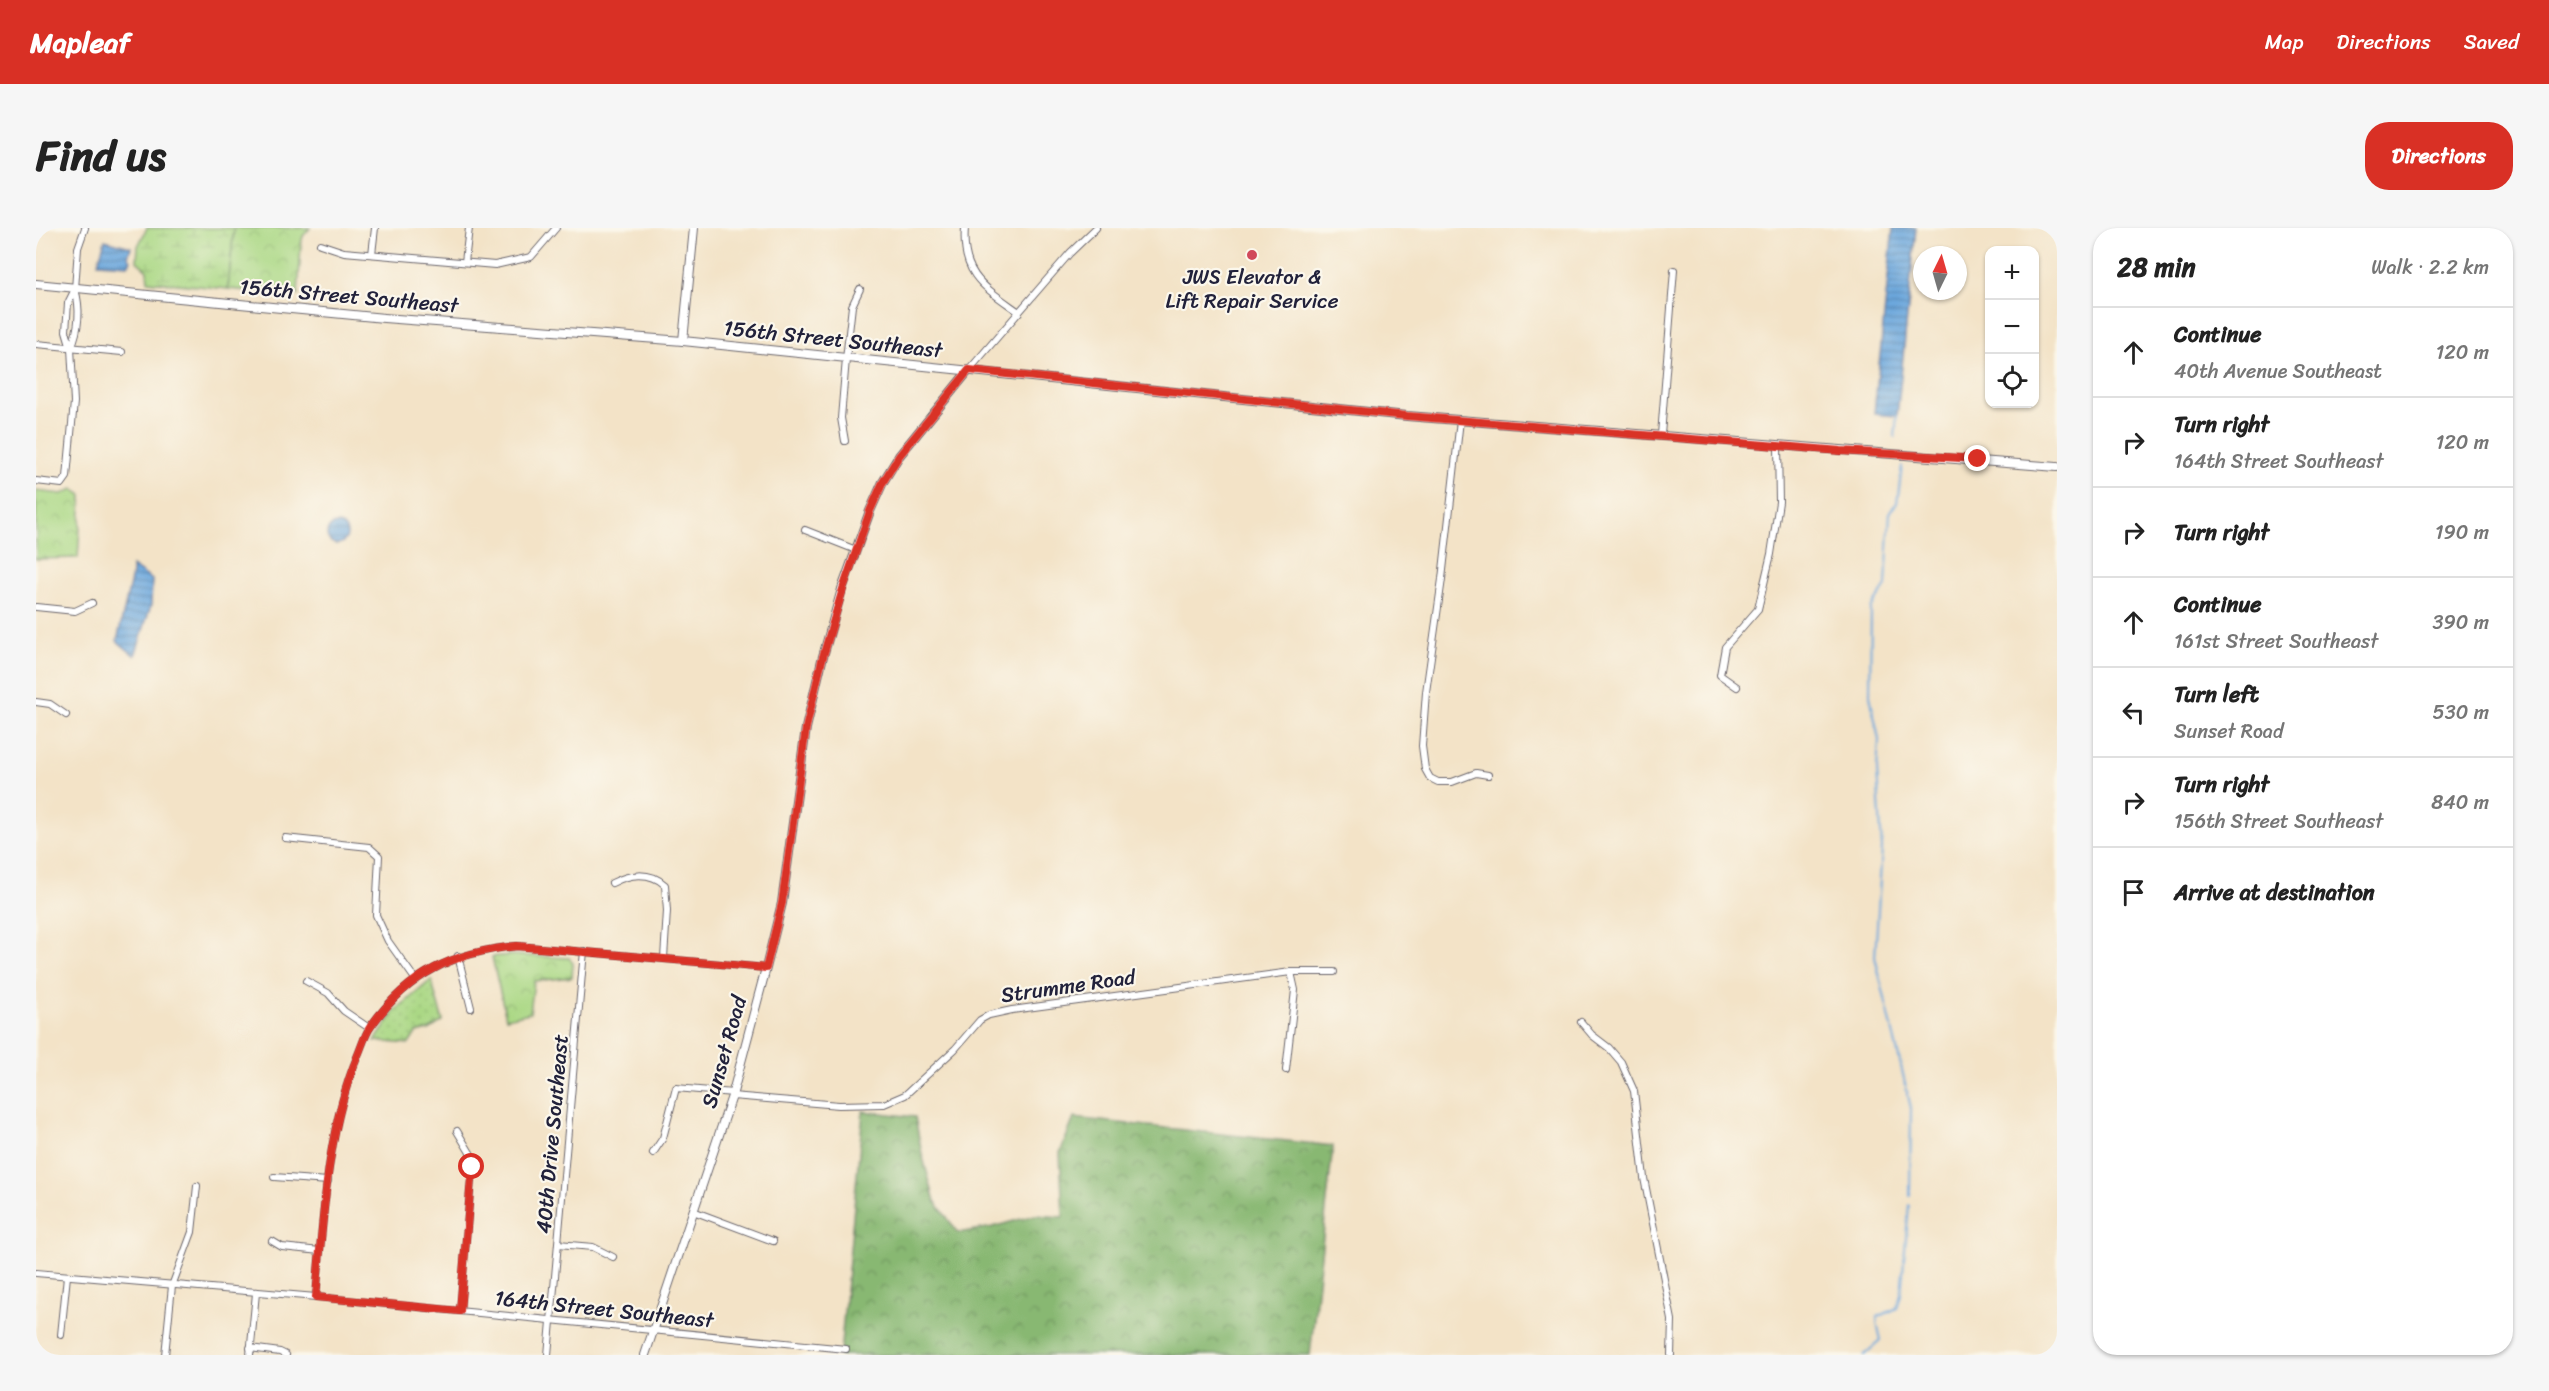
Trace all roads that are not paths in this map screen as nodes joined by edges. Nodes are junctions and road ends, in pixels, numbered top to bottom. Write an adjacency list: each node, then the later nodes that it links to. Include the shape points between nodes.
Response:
1 (84, 228): 13 (street, via 78,248)
2 (375, 228): 9 (street)
3 (469, 228): 10 (street)
4 (556, 228): 10 (street, via 531,257 495,265)
5 (694, 228): 16 (street)
6 (965, 228): 15 (street, via 964,256 975,276)
7 (1096, 228): 15 (street, Sunset Road)
8 (320, 244): 9 (street, via 344,252)
9 (372, 254): 10 (street)
10 (465, 262)
11 (1674, 270): 23 (street)
12 (36, 284): 13 (street, 156th Street Southeast)
13 (75, 289): 16 (street, 156th Street Southeast); 18 (street, via 79,303 77,333); 18 (street, via 68,303 66,331)
14 (860, 289): 20 (street, via 852,306)
15 (1019, 312): 21 (street, Sunset Road)
16 (683, 341): 20 (street, 156th Street Southeast)
17 (36, 345): 18 (street)
18 (70, 348): 19 (street); 27 (street, via 74,402 67,477 62,484)
19 (122, 352)
20 (846, 359): 21 (street, 156th Street Southeast); 24 (street, via 841,418)
21 (969, 370): 22 (street, 156th Street Southeast); 29 (street, Sunset Road, via 899,456 873,503)
22 (1460, 420): 23 (street, 156th Street Southeast); 35 (street, via 1422,746 1425,769 1438,782 1452,782 1476,773)
23 (1661, 435): 25 (street, 156th Street Southeast)
24 (845, 441)
25 (1778, 446): 26 (street, 156th Street Southeast); 32 (street, via 1779,502 1758,609 1725,647 1720,668 1720,675)
26 (2057, 467)
27 (36, 481)
28 (806, 530): 29 (street)
29 (856, 550): 41 (street, Sunset Road, via 806,728 782,903)
30 (92, 603): 31 (street, via 75,611)
31 (36, 607)
32 (1737, 687)
33 (36, 702): 34 (street, via 50,704)
34 (66, 715)
35 (1488, 776)
36 (285, 838): 44 (street, via 369,847 379,856 376,915 388,941)
37 (612, 883): 40 (street, via 627,875 657,877 665,885)
38 (584, 951): 39 (street, via 517,946); 40 (street); 59 (street, 40th Drive Southeast)
39 (458, 956): 44 (street); 46 (street)
40 (664, 958): 41 (street)
41 (766, 968): 50 (street, Sunset Road)
42 (1291, 972): 43 (street, Strumme Road); 49 (street, via 1295,990); 50 (street, Strumme Road, via 989,1015 904,1095 884,1104 848,1105)
43 (1334, 972)
44 (415, 979): 48 (street)
45 (306, 981): 48 (street, via 328,993)
46 (471, 1008)
47 (1581, 1022): 77 (street, via 1621,1062 1631,1085 1646,1191 1672,1320)
48 (369, 1028): 54 (street, via 344,1093)
49 (1286, 1070)
50 (733, 1094): 52 (street, Strumme Road, via 676,1088 663,1138); 56 (street, Sunset Road)
51 (457, 1131): 67 (street, via 472,1156)
52 (653, 1153)
53 (274, 1177): 54 (street)
54 (328, 1181): 60 (street)
55 (197, 1186): 64 (street, via 192,1232)
56 (693, 1211): 58 (street); 69 (street, Sunset Road)
57 (272, 1241): 60 (street, via 282,1247)
58 (773, 1241)
59 (558, 1244): 61 (street, via 594,1247); 68 (street, 40th Drive Southeast)
60 (320, 1251): 66 (street)
61 (613, 1257)
62 (36, 1273): 63 (street, 164th Street Southeast)
63 (67, 1276): 64 (street, 164th Street Southeast); 70 (street)
64 (172, 1286): 65 (street, 164th Street Southeast); 73 (street)
65 (256, 1293): 66 (street, 164th Street Southeast); 72 (street)
66 (316, 1297): 67 (street, 164th Street Southeast)
67 (460, 1311): 68 (street, 164th Street Southeast)
68 (551, 1320): 69 (street, 164th Street Southeast); 75 (street, 40th Drive Southeast)
69 (652, 1331): 71 (street, 164th Street Southeast); 76 (street, Sunset Road)
70 (61, 1335)
71 (846, 1349)
72 (250, 1352): 74 (street)
73 (165, 1355)
74 (286, 1355)
75 (548, 1355)
76 (645, 1355)
77 (1671, 1355)

